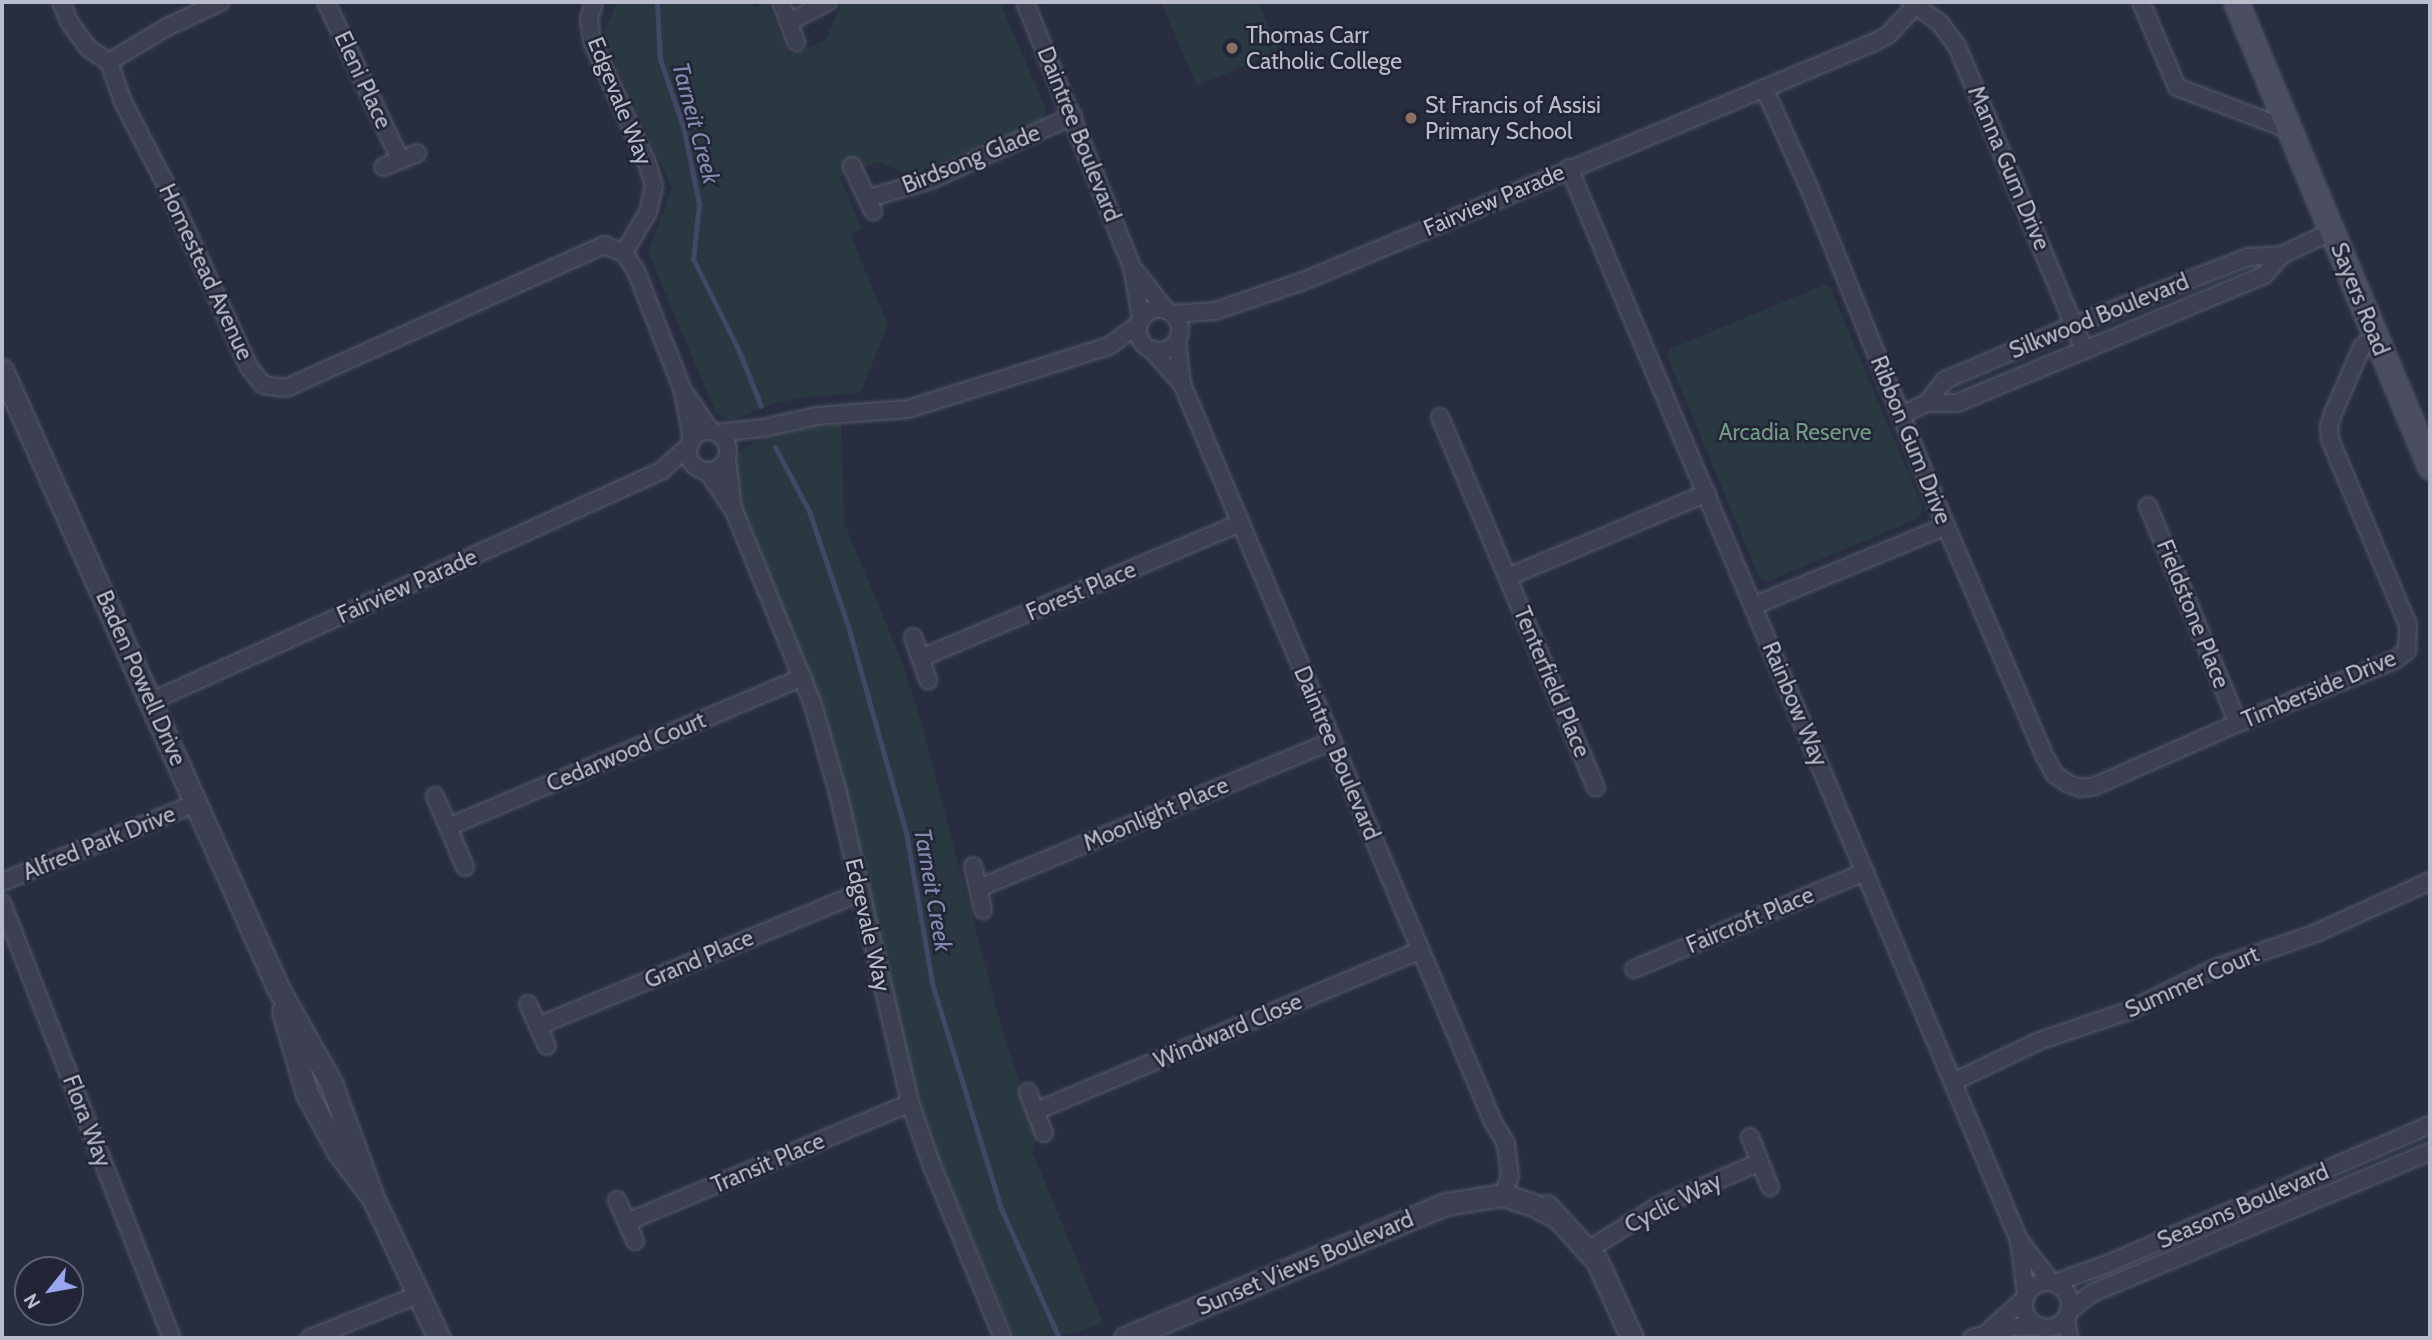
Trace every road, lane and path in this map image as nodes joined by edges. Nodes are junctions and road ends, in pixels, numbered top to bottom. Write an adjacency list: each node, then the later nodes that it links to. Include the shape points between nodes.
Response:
1 (61, 2): 13 (street, via 88,48)
2 (221, 2): 13 (street)
3 (326, 2): 18 (street, Eleni Place)
4 (594, 2): 23 (street, Edgevale Way, via 589,19 592,41 654,186 648,212)
5 (781, 2): 11 (street)
6 (828, 2): 11 (street)
7 (1025, 2): 15 (street, Daintree Boulevard)
8 (2141, 2): 16 (street, via 2177,86)
9 (2236, 2): 16 (main road, Sayers Road)
10 (1913, 4): 14 (street, Fairview Parade, via 1888,36); 29 (street, Manna Gum Drive, via 1940,23 1957,46)
11 (789, 22): 12 (street)
12 (796, 42)
13 (109, 62): 23 (street, Homestead Avenue, via 123,102 249,367 263,385 286,388 604,245)
14 (1763, 88): 21 (street, Fairview Parade); 39 (street, Ribbon Gum Drive, via 1810,190)
15 (1073, 117): 19 (street, Birdsong Glade, via 871,205); 25 (street, Daintree Boulevard)
16 (2290, 130): 22 (main road, Sayers Road)
17 (417, 153): 18 (street)
18 (400, 159): 20 (street)
19 (852, 166)
20 (383, 167)
21 (1569, 168): 26 (street, Fairview Parade, via 1269,295); 48 (street, Rainbow Way)
22 (2332, 230): 24 (street, Silkwood Boulevard); 30 (main road, Sayers Road)
23 (624, 253): 37 (street, via 636,271)
24 (2283, 255): 29 (street, Silkwood Boulevard, via 2248,257); 34 (street, Silkwood Boulevard, via 2264,275)
25 (1132, 267): 27 (street, Daintree Boulevard); 28 (street, Daintree Boulevard)
26 (1215, 311): 27 (street, Fairview Parade); 31 (street, Fairview Parade)
27 (1169, 312): 28 (street, via 1152,310); 31 (street, via 1180,325)
28 (1140, 321): 32 (street); 33 (street, via 1139,336)
29 (2074, 325): 34 (street, Manna Gum Drive); 38 (street, Silkwood Boulevard, via 1945,380)
30 (2375, 336): 45 (main road, Sayers Road); 60 (street, Timberside Drive, via 2362,347 2334,411 2330,439 2408,625 2410,643 2395,660)
31 (1178, 340): 33 (street, via 1166,350); 36 (street, Daintree Boulevard)
32 (1109, 346): 33 (street); 41 (street, via 908,409 817,415)
33 (1148, 348): 36 (street, Daintree Boulevard)
34 (2084, 350): 38 (street, Silkwood Boulevard, via 1957,403)
35 (2, 370): 59 (street, Baden Powell Drive)
36 (1182, 384): 51 (street, Daintree Boulevard)
37 (683, 391): 42 (street); 43 (street)
38 (1927, 403): 39 (street, Silkwood Boulevard)
39 (1901, 415): 52 (street, Ribbon Gum Drive)
40 (1440, 417): 53 (street, Tenterfield Place)
41 (763, 428): 42 (street); 44 (street)
42 (715, 432): 43 (street, via 700,433); 44 (street, via 727,443)
43 (690, 443): 46 (street, via 690,459); 47 (street, Fairview Parade)
44 (727, 457): 46 (street, via 719,469); 50 (street, Edgevale Way)
45 (2430, 467)
46 (703, 470): 47 (street, Fairview Parade); 50 (street, Edgevale Way)
47 (661, 471): 59 (street, Fairview Parade)
48 (1707, 494): 53 (street, Tenterfield Place); 54 (street, Rainbow Way)
49 (2148, 506): 60 (street, Fieldstone Place)
50 (734, 510): 57 (street, Edgevale Way)
51 (1241, 523): 56 (street, Forest Place); 61 (street, Daintree Boulevard)
52 (1946, 526): 54 (street); 62 (street, Ribbon Gum Drive, via 2044,755 2054,775)
53 (1508, 577): 63 (street, Tenterfield Place)
54 (1754, 606): 69 (street, Rainbow Way)
55 (913, 637): 56 (street)
56 (921, 658): 58 (street)
57 (803, 677): 66 (street, Cedarwood Court); 73 (street, Edgevale Way, via 831,767)
58 (928, 680)
59 (152, 701): 65 (street, Baden Powell Drive)
60 (2238, 723): 62 (street, Timberside Drive, via 2095,786)
61 (1332, 741): 72 (street, Moonlight Place); 76 (street, Daintree Boulevard)
62 (2069, 784)
63 (1597, 788)
64 (435, 796): 66 (street)
65 (197, 803): 71 (street, Alfred Park Drive); 78 (street, Baden Powell Drive)
66 (448, 827): 68 (street)
67 (973, 866): 72 (street)
68 (465, 867)
69 (1865, 872): 77 (street, Faircroft Place); 82 (street, Rainbow Way)
70 (2430, 881): 82 (street, Summer Court, via 2316,933 2218,967 2128,1012 2039,1041)
71 (2, 882)
72 (979, 888): 75 (street)
73 (860, 891): 80 (street, Grand Place); 86 (street, Edgevale Way)
74 (2, 903): 107 (street, Flora Way)
75 (982, 910)
76 (1420, 950): 87 (street, Windward Close); 93 (street, Daintree Boulevard, via 1508,1150)
77 (1634, 969)
78 (278, 988): 83 (street, Baden Powell Drive); 85 (street, Baden Powell Drive)
79 (528, 1004): 80 (street)
80 (538, 1026): 81 (street)
81 (547, 1046)
82 (1953, 1082): 98 (street, Rainbow Way)
83 (331, 1083): 85 (street); 95 (street, Baden Powell Drive)
84 (1028, 1092): 87 (street)
85 (307, 1094): 95 (street, Baden Powell Drive, via 339,1153)
86 (910, 1103): 97 (street, Transit Place); 110 (street, Edgevale Way)
87 (1036, 1111): 89 (street)
88 (2430, 1125): 101 (street, Seasons Boulevard)
89 (1044, 1133)
90 (1750, 1137): 92 (street)
91 (2430, 1152): 104 (street, Seasons Boulevard, via 2092,1293)
92 (1760, 1162): 94 (street); 100 (street, Cyclic Way, via 1658,1206)
93 (1504, 1185): 100 (street, via 1556,1217); 111 (street, Sunset Views Boulevard, via 1446,1204)
94 (1770, 1186)
95 (373, 1198): 102 (street, Baden Powell Drive)
96 (617, 1200): 97 (street)
97 (627, 1222): 99 (street)
98 (2019, 1240): 101 (street, Rainbow Way); 103 (street, Rainbow Way)
99 (635, 1241)
100 (1588, 1250): 112 (street)
101 (2053, 1283): 103 (street, via 2034,1286); 104 (street, via 2068,1297)
102 (420, 1294): 108 (street); 109 (street, Baden Powell Drive)
103 (2025, 1297): 105 (street, via 2028,1317); 106 (street)
104 (2067, 1315): 105 (street, via 2053,1327); 115 (street)
105 (2038, 1326): 106 (street); 114 (street)
106 (1988, 1332): 113 (street)
107 (172, 1338)
108 (310, 1338)
109 (439, 1338)
110 (1003, 1338)
111 (1126, 1338)
112 (1632, 1338)
113 (1972, 1338)
114 (2050, 1338)
115 (2068, 1338)

